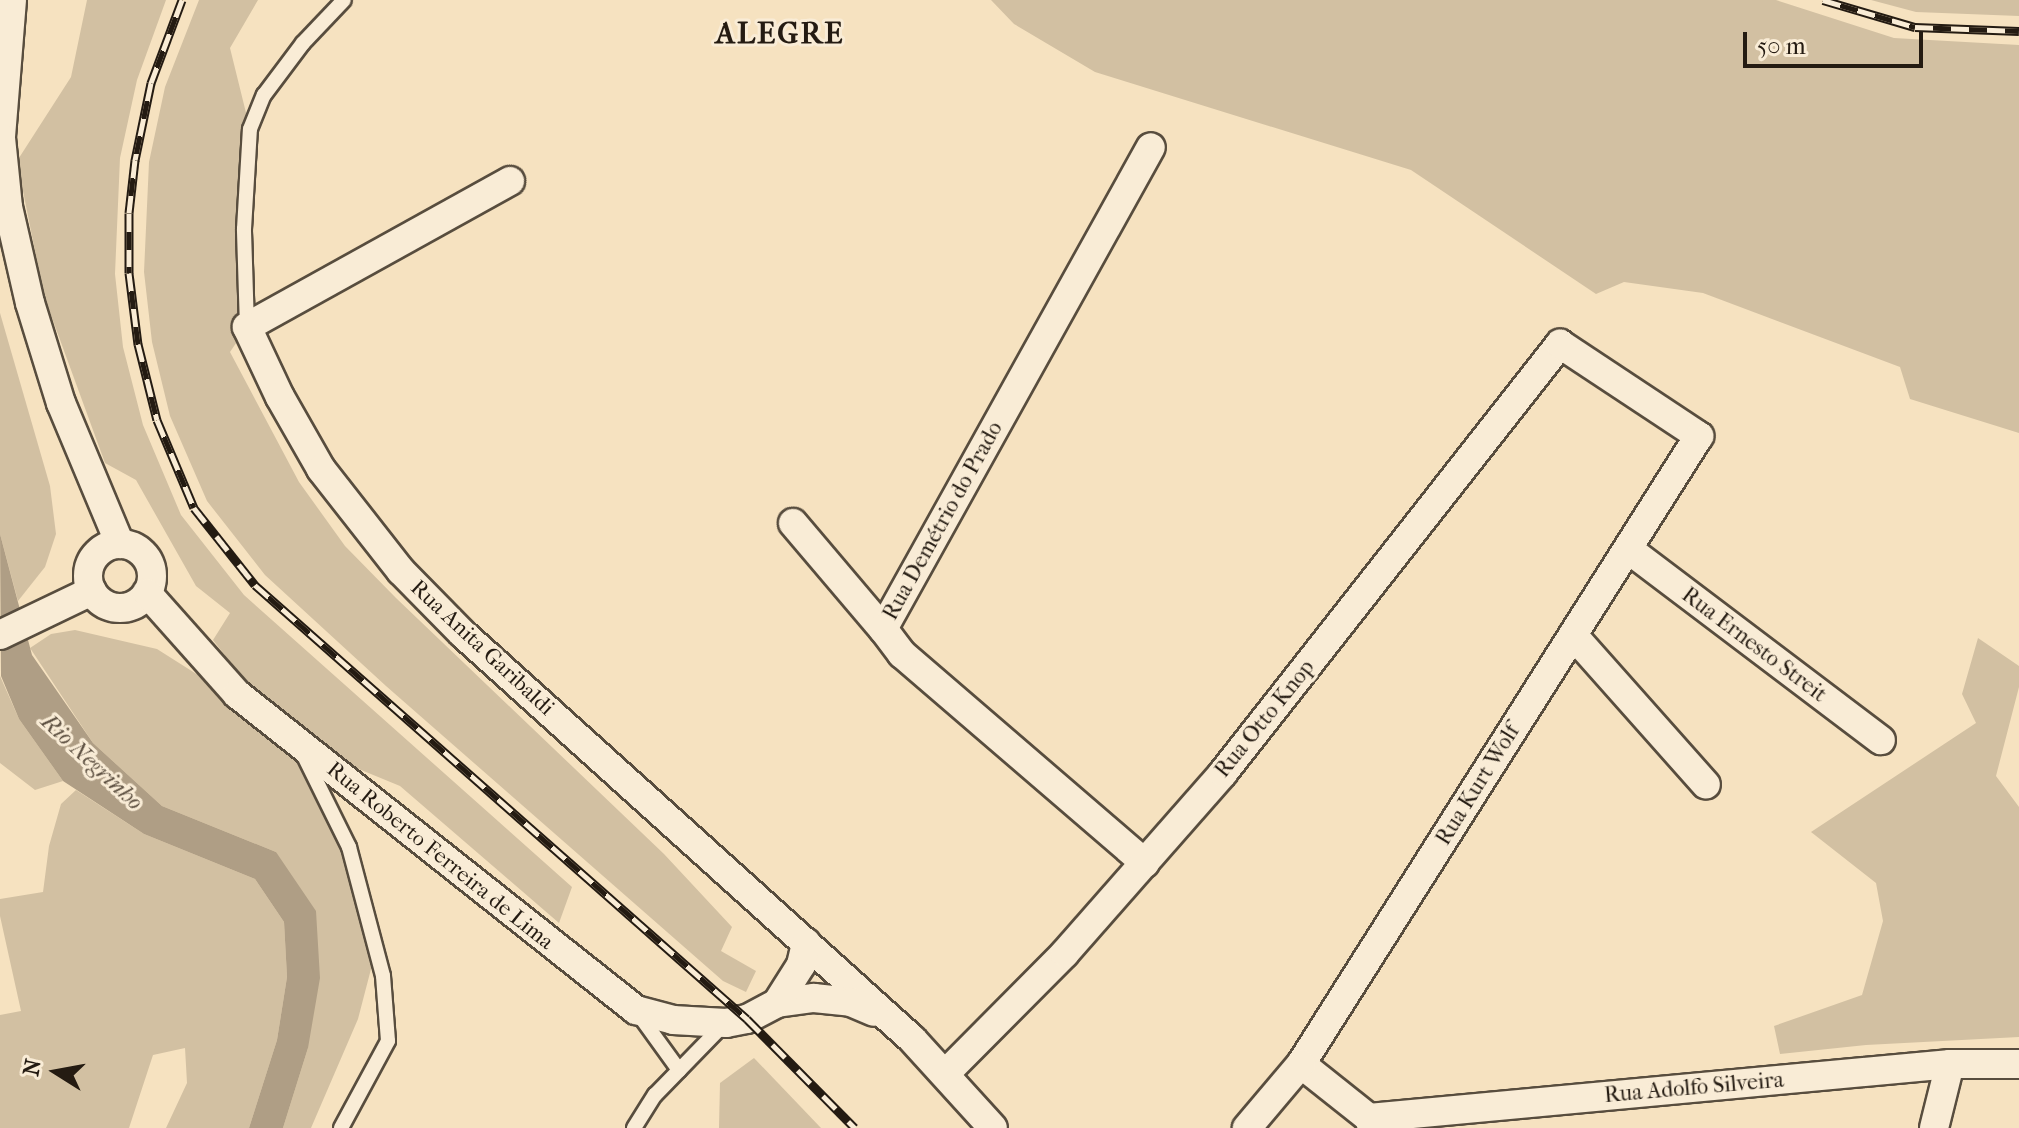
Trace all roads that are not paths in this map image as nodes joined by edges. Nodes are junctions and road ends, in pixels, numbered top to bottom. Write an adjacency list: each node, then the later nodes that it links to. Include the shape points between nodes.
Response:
1 (12, 0): 8 (street, via 1,138 8,207 61,403)
2 (344, 0): 5 (lane, via 272,85 250,129 244,229)
3 (1151, 147): 12 (street, Rua Demétrio do Prado)
4 (510, 181): 5 (street)
5 (247, 327): 19 (street, Rua Anita Garibaldi, via 321,469 401,571 463,634)
6 (1560, 344): 9 (street, Rua Kurt Wolf, via 1699,436); 18 (street, Rua Otto Knop, via 1272,713)
7 (793, 523): 12 (street)
8 (120, 544): 10 (street, via 107,547 90,566); 11 (street, via 144,555 151,567)
9 (1628, 549): 14 (street, Rua Kurt Wolf); 15 (street, Rua Ernesto Streit)
10 (92, 591): 11 (street, via 112,607 138,603); 13 (street)
11 (147, 593): 16 (street, Rua Roberto Ferreira de Lima, via 237,694)
12 (883, 629): 18 (street, Rua Demétrio do Prado, via 902,654)
13 (0, 635)
14 (1573, 635): 17 (street); 24 (street, Rua Kurt Wolf)
15 (1881, 740)
16 (296, 741): 21 (street, Rua Roberto Ferreira de Lima); 30 (lane, via 349,847 383,976 388,1041)
17 (1706, 785)
18 (1145, 863): 28 (street, Rua Otto Knop)
19 (806, 943): 20 (street, via 801,965); 22 (street, Rua Anita Garibaldi)
20 (777, 1003): 22 (street, Rua Roberto Ferreira de Lima, via 814,998 851,1002); 23 (street, Rua Roberto Ferreira de Lima)
21 (636, 1010): 23 (street, Rua Roberto Ferreira de Lima, via 673,1020); 27 (lane)
22 (886, 1016): 28 (street, Rua Anita Garibaldi)
23 (726, 1023): 27 (lane)
24 (1301, 1064): 29 (street); 33 (street, Rua Kurt Wolf)
25 (1950, 1064): 26 (street, Rua Adolfo Silveira); 29 (street, Rua Adolfo Silveira); 34 (street)
26 (2019, 1064)
27 (679, 1070): 31 (lane, via 645,1106)
28 (946, 1073): 32 (street, Rua Anita Garibaldi)
29 (1371, 1123)
30 (341, 1128)
31 (634, 1128)
32 (993, 1128)
33 (1247, 1128)
34 (1934, 1128)

